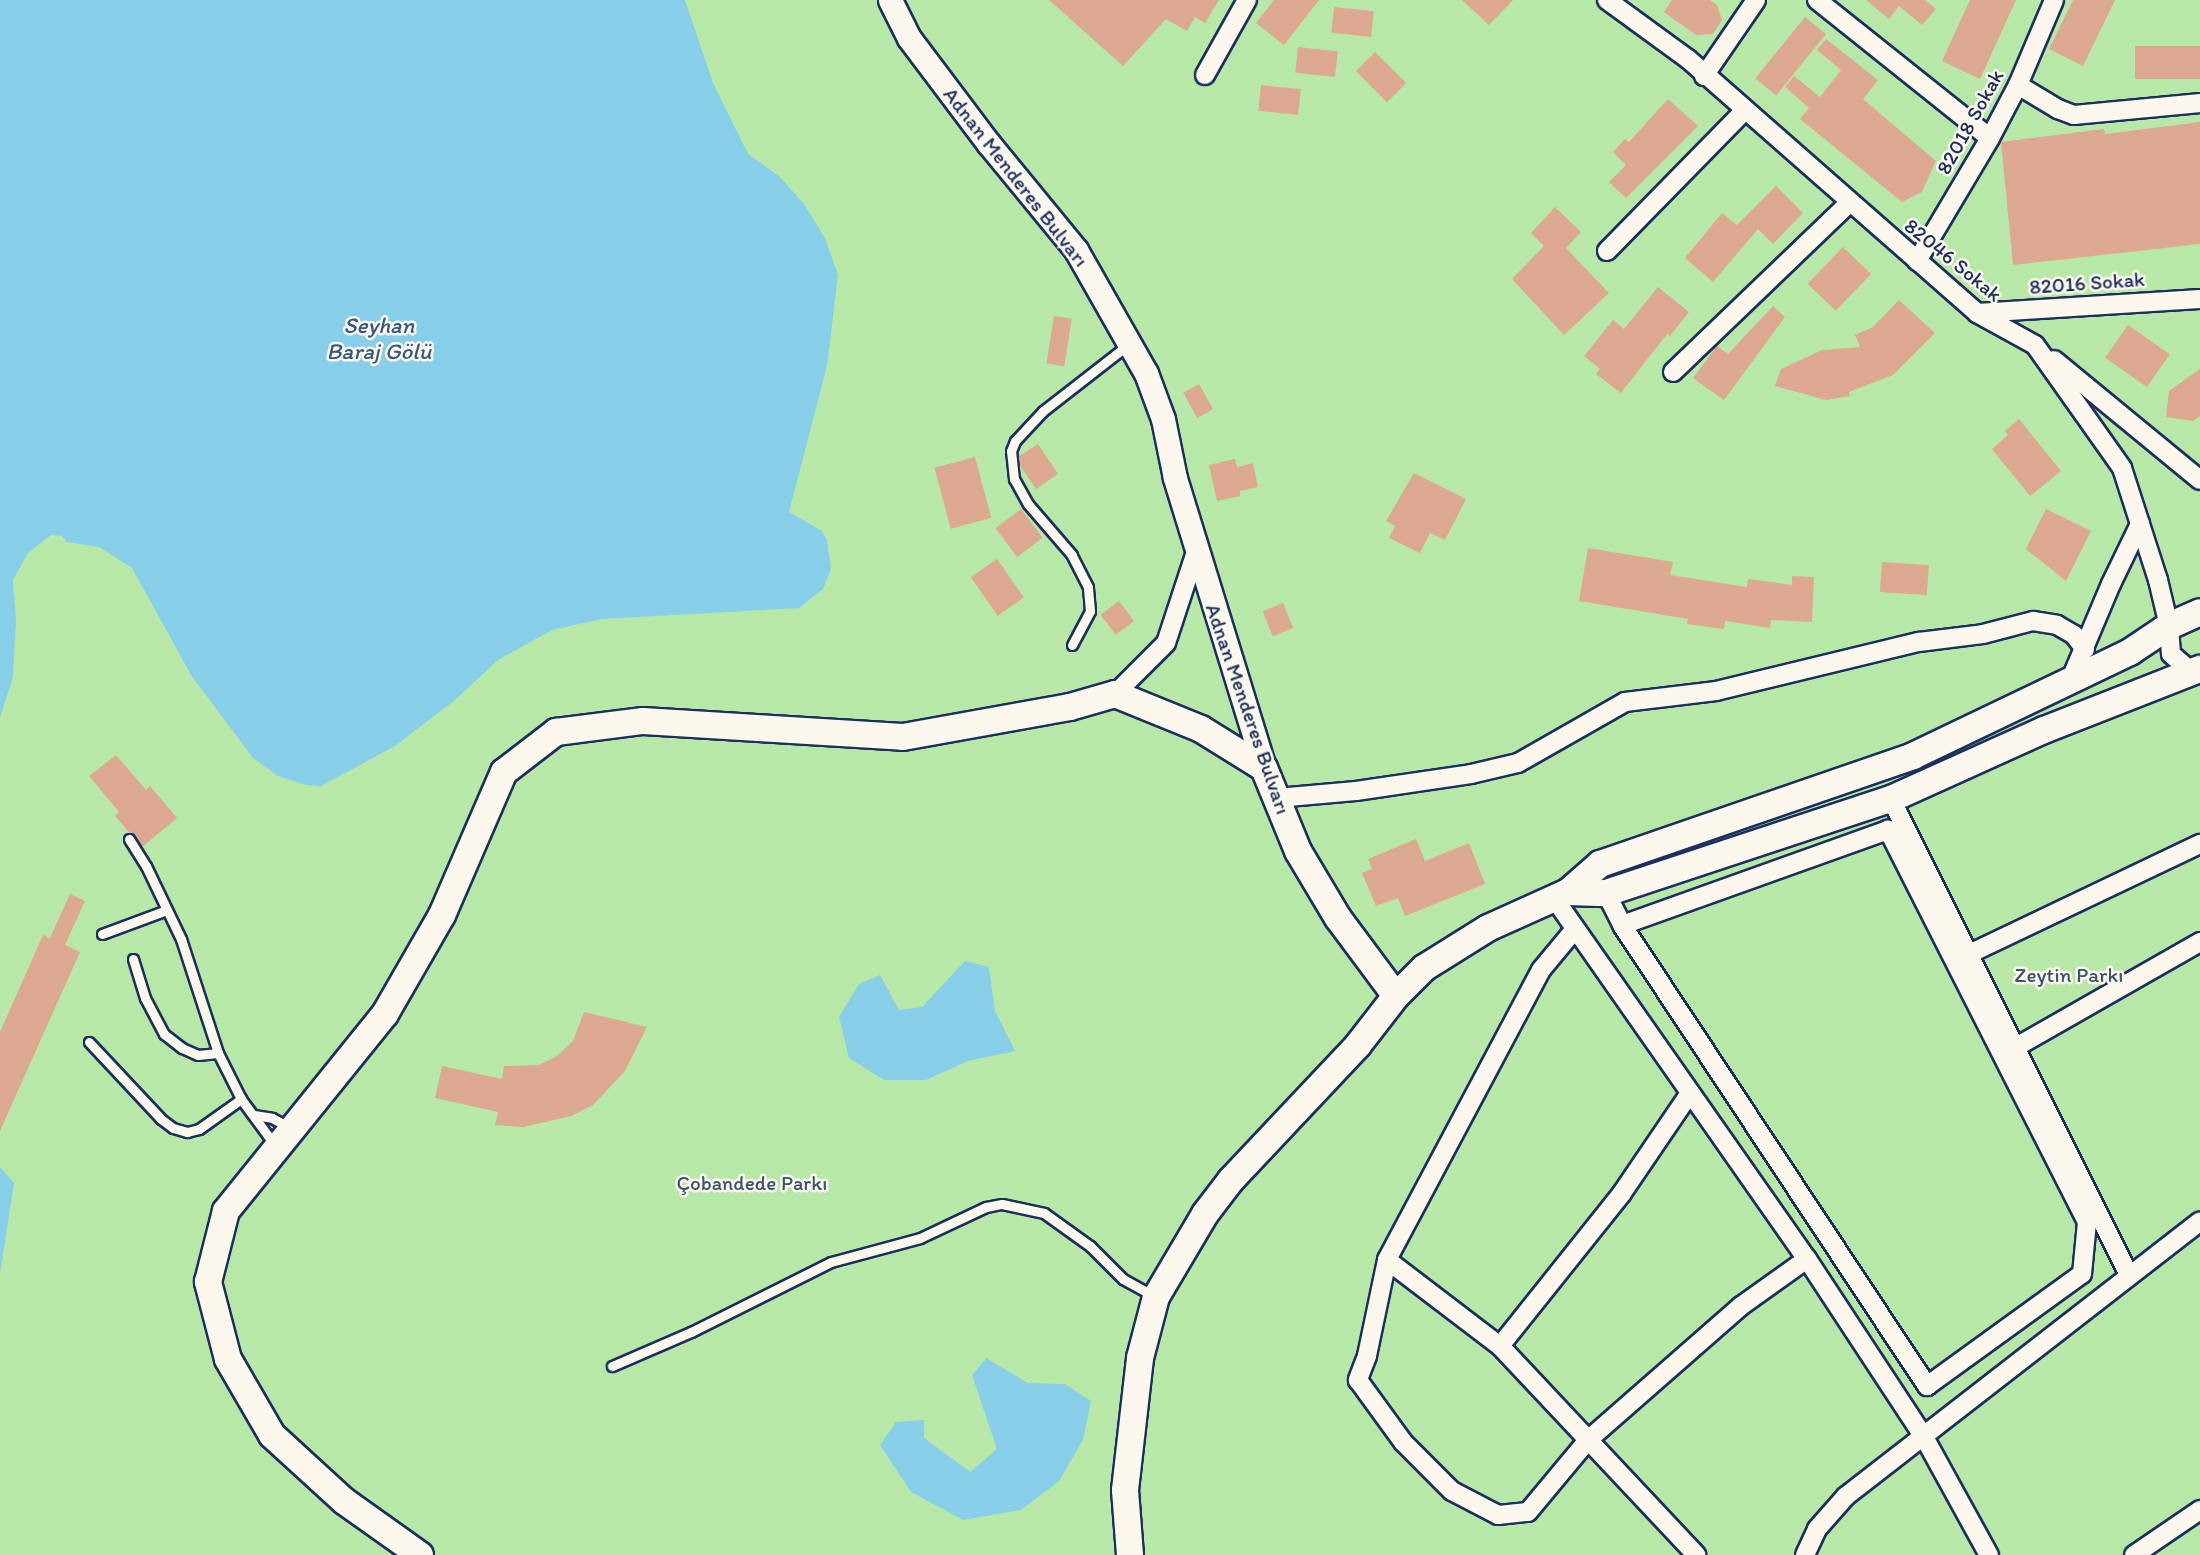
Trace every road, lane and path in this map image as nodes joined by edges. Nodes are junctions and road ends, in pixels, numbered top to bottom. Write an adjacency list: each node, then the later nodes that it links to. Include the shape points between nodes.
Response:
1 (890, 0): 18 (street, Adnan Menderes Bulvarı, via 909,38 1076,250)
2 (1247, 0): 7 (street)
3 (1607, 0): 8 (street, 82046 Sokak, via 1688,59)
4 (1756, 0): 8 (street)
5 (1817, 0): 12 (street)
6 (2054, 0): 9 (street, 82018 Sokak)
7 (1205, 75)
8 (1704, 76): 11 (street, 82046 Sokak)
9 (2018, 85): 10 (street, via 2058,110 2074,114); 12 (street, 82018 Sokak)
10 (2200, 103)
11 (1744, 111): 13 (street, 82046 Sokak); 14 (street)
12 (1990, 138): 15 (street, 82018 Sokak)
13 (1849, 203): 15 (street, 82046 Sokak); 20 (street)
14 (1607, 251)
15 (1917, 261): 17 (street, 82046 Sokak)
16 (2200, 299): 17 (street, 82016 Sokak)
17 (1977, 313): 19 (street, 82046 Sokak)
18 (1131, 343): 24 (street, Adnan Menderes Bulvarı, via 1163,419); 27 (lane, via 1043,411 1015,441 1011,452 1011,471 1028,504 1072,555 1088,587 1090,611)
19 (2035, 345): 21 (street); 23 (street, 82046 Sokak, via 2122,468)
20 (1673, 372)
21 (2195, 476): 22 (street)
22 (2200, 495)
23 (2140, 524): 26 (street, 82046 Sokak); 28 (street)
24 (1196, 552): 31 (street, via 1166,643); 32 (street, Adnan Menderes Bulvarı)
25 (2200, 612): 26 (main road)
26 (2169, 626): 29 (street, 82046 Sokak, via 2171,654); 30 (main road, via 2130,652)
27 (1072, 645)
28 (2085, 649): 30 (street); 33 (street, via 2057,625 2034,621 1983,635 1919,642 1716,691 1625,702 1518,763 1483,772)
29 (2196, 671): 34 (main road, via 2044,730)
30 (2070, 681): 38 (main road, via 1913,756 1601,864)
31 (1115, 694): 32 (main road, via 1201,729); 53 (main road, via 1070,707 903,737 643,721 556,732 504,772 442,915 385,1014)
32 (1264, 768): 33 (main road, Adnan Menderes Bulvarı)
33 (1277, 798): 46 (main road, Adnan Menderes Bulvarı, via 1298,851 1338,918)
34 (1891, 799): 37 (main road); 44 (street)
35 (129, 839): 39 (lane)
36 (2200, 844): 44 (street)
37 (1606, 893): 38 (main road); 40 (street)
38 (1561, 895): 41 (street); 46 (main road, via 1488,928 1424,968)
39 (167, 910): 42 (lane); 49 (lane)
40 (1622, 925): 40 (street, via 1888,831 2087,1222 2082,1274 1927,1386)
41 (1575, 929): 50 (street); 56 (street, via 1534,981)
42 (102, 934)
43 (2200, 942): 48 (street)
44 (1969, 954): 48 (street)
45 (133, 959): 49 (lane, via 145,998 164,1034 198,1055)
46 (1396, 996): 58 (main road, via 1358,1045 1231,1180 1205,1214)
47 (89, 1042): 51 (lane, via 173,1128 200,1129)
48 (2015, 1047): 57 (street)
49 (218, 1053): 51 (lane)
50 (1690, 1093): 55 (street); 59 (street, via 1622,1193)
51 (241, 1099): 52 (lane)
52 (254, 1115): 53 (lane); 53 (lane, via 272,1118)
53 (284, 1138): 64 (main road, via 226,1212 208,1282 228,1359 272,1434 344,1501)
54 (2200, 1221): 57 (street)
55 (1807, 1259): 61 (street); 62 (street, via 1741,1306)
56 (1387, 1260): 59 (street); 62 (street, via 1358,1380 1403,1442 1452,1491 1498,1515 1528,1512)
57 (2129, 1275): 61 (street)
58 (1156, 1297): 60 (lane, via 1123,1279 1090,1246 1044,1213 1002,1204 920,1238 831,1262); 65 (main road, via 1140,1358 1126,1477)
59 (1500, 1346): 62 (street)
60 (612, 1366)
61 (1924, 1437): 67 (street, via 1846,1496 1817,1530); 68 (street)
62 (1588, 1440): 66 (street)
63 (2200, 1510): 69 (street)
64 (420, 1555)
65 (1130, 1555)
66 (1696, 1555)
67 (1805, 1555)
68 (1989, 1555)
69 (2134, 1555)

